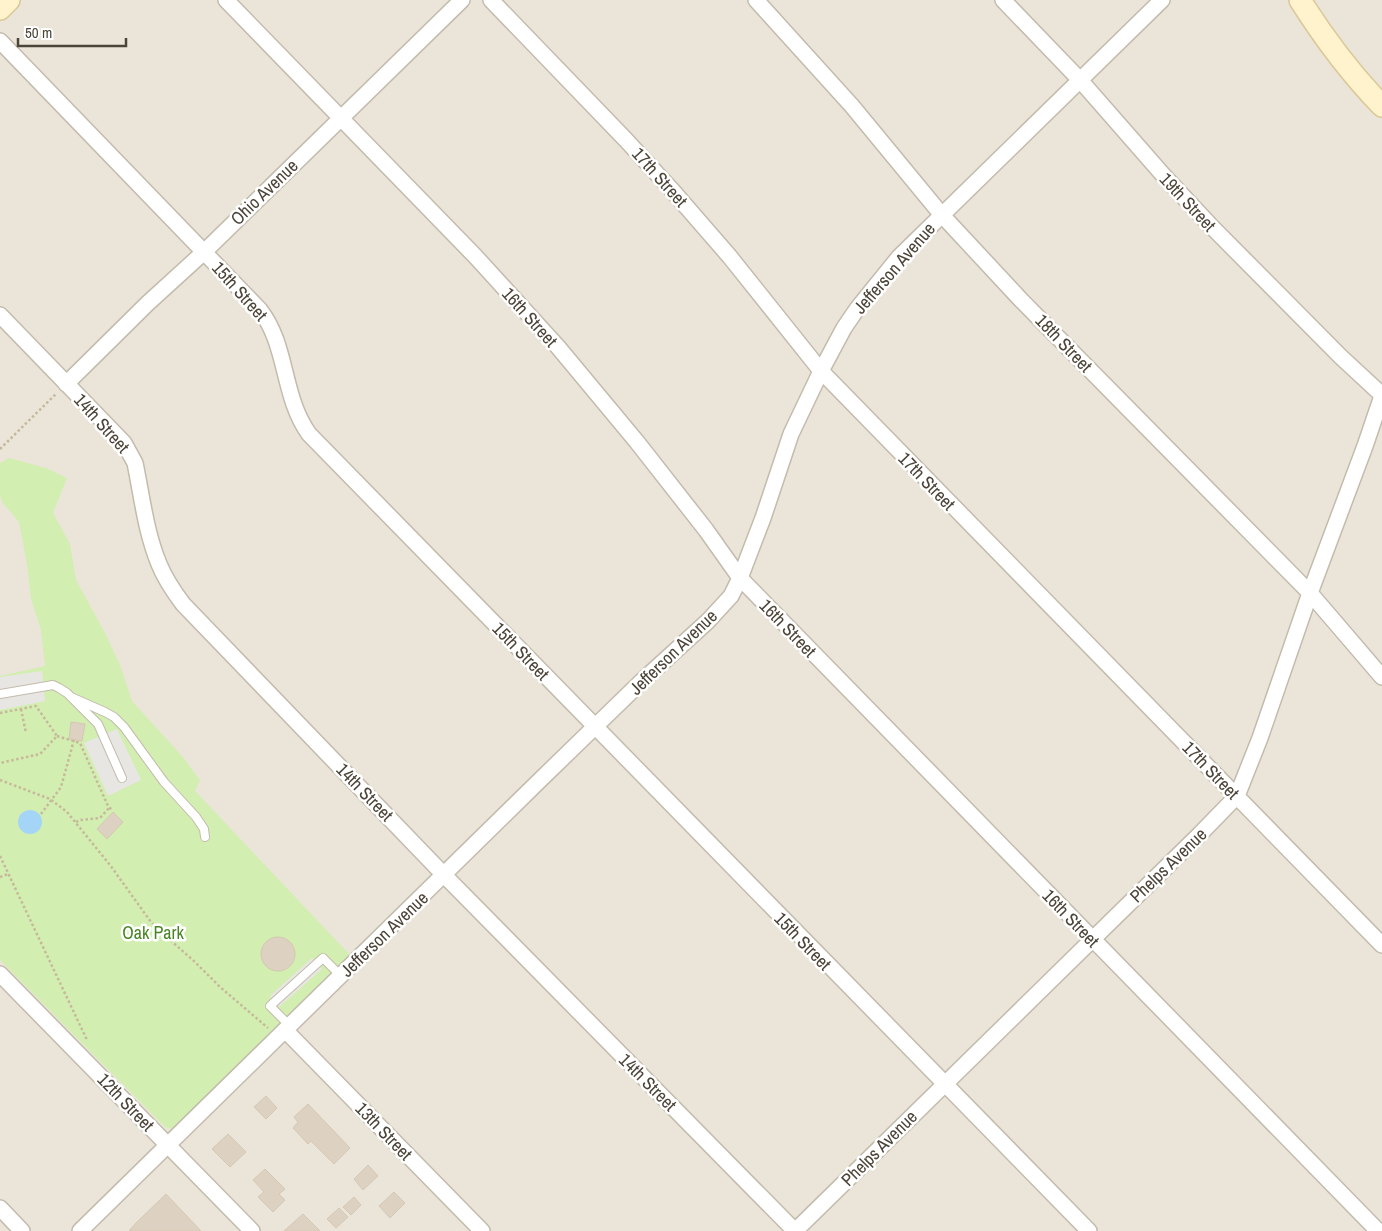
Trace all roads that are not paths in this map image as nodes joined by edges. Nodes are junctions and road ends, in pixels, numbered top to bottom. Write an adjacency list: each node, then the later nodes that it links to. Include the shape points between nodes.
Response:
1 (10, 0): 9 (street)
2 (226, 0): 13 (street, 16th Street)
3 (462, 0): 13 (street, Ohio Avenue)
4 (491, 0): 17 (street, 17th Street, via 671,189)
5 (756, 0): 14 (street, 18th Street, via 852,106)
6 (1003, 0): 11 (street, 19th Street)
7 (1162, 0): 11 (street, Jefferson Avenue)
8 (1300, 0): 12 (street, via 1343,63)
9 (0, 9)
10 (0, 41): 15 (street, 15th Street)
11 (1080, 80): 14 (street, Jefferson Avenue); 19 (street, 19th Street, via 1210,225)
12 (1382, 106)
13 (341, 118): 15 (street, Ohio Avenue); 20 (street, 16th Street, via 558,347 706,530)
14 (941, 214): 17 (street, Jefferson Avenue, via 877,282 844,328); 21 (street, 18th Street, via 1048,328)
15 (204, 252): 18 (street, Ohio Avenue); 25 (street, 15th Street, via 267,319 277,340 292,403 309,434)
16 (0, 315): 18 (street, 14th Street)
17 (821, 371): 20 (street, Jefferson Avenue, via 791,434); 27 (street, 17th Street)
18 (66, 384): 29 (street, 14th Street, via 130,452 159,565 182,604)
19 (1382, 396): 21 (street, Phelps Avenue)
20 (740, 578): 25 (street, Jefferson Avenue, via 731,596 708,621); 30 (street, 16th Street)
21 (1310, 593): 22 (street, 18th Street); 27 (street, Phelps Avenue)
22 (1382, 677)
23 (0, 694): 24 (lane, via 52,686)
24 (71, 697): 26 (lane, via 98,724); 28 (lane, via 114,717 124,727 164,782 196,817)
25 (595, 727): 29 (street, Jefferson Avenue); 35 (street, 15th Street)
26 (122, 778)
27 (1237, 796): 30 (street, Phelps Avenue); 31 (street, 17th Street)
28 (205, 836)
29 (444, 875): 33 (street, Jefferson Avenue); 42 (street, 14th Street)
30 (1092, 940): 35 (street, Phelps Avenue); 44 (street, 16th Street)
31 (1382, 945)
32 (0, 974): 36 (street, 12th Street)
33 (341, 976): 34 (street, Jefferson Avenue); 34 (lane, via 324,958 270,1006)
34 (284, 1031): 36 (street, Jefferson Avenue); 41 (street, 13th Street)
35 (944, 1084): 42 (street, Phelps Avenue); 43 (street, 15th Street)
36 (167, 1145): 39 (street, Jefferson Avenue); 40 (street, 12th Street)
37 (0, 1208): 38 (street)
38 (22, 1231)
39 (80, 1231)
40 (252, 1231)
41 (482, 1231)
42 (795, 1231)
43 (1089, 1231)
44 (1378, 1231)

